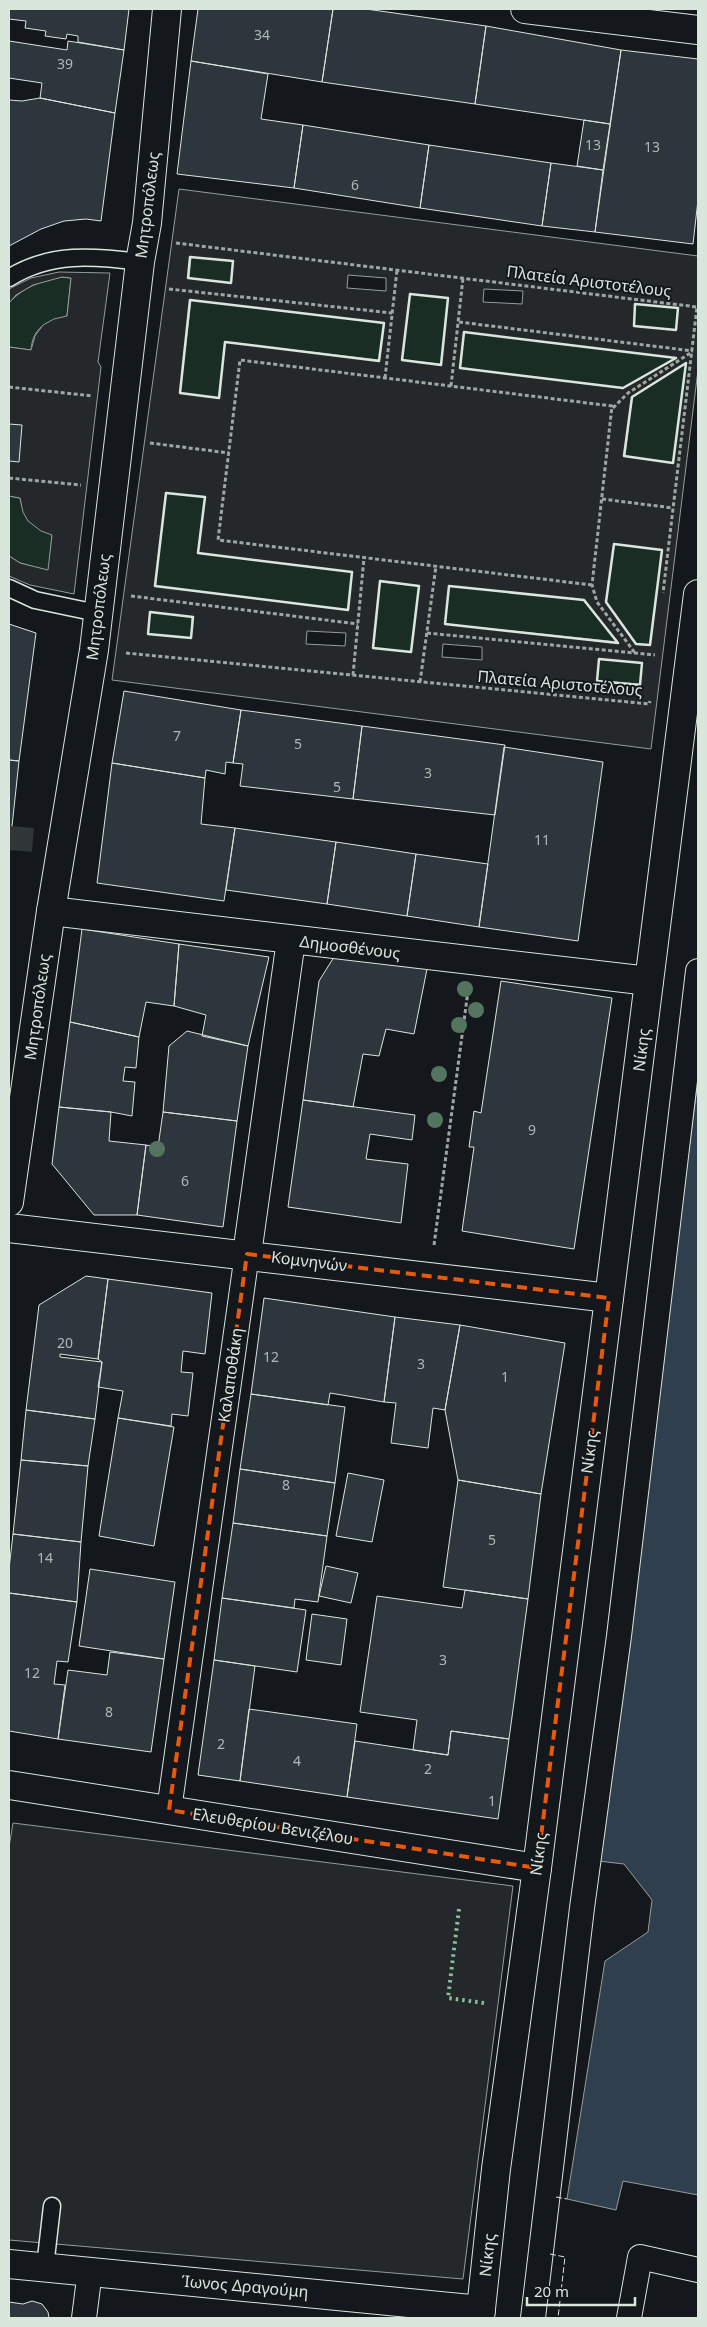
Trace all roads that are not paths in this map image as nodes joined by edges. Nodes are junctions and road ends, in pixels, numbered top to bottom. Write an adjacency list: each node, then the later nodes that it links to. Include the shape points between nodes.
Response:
1 (167, 9): 4 (main road, Μητροπόλεως, via 147,223)
2 (525, 9): 3 (main road)
3 (698, 30)
4 (140, 262): 5 (lane, via 95,256 62,258); 8 (main road, Μητροπόλεως)
5 (9, 278)
6 (9, 588): 8 (lane, via 35,600)
7 (698, 594): 12 (main road, Νίκης)
8 (97, 613): 9 (main road, Μητροπόλεως, via 94,650)
9 (51, 911): 10 (main road, Δημοσθένους); 13 (main road, Μητροπόλεως)
10 (291, 940): 12 (main road, Δημοσθένους); 15 (main road, Καλαποθάκη)
11 (698, 971): 27 (street)
12 (650, 981): 16 (main road, Νίκης)
13 (9, 1202)
14 (9, 1228): 15 (main road, Κομνηνών)
15 (247, 1254): 16 (main road, Κομνηνών); 18 (street, Καλαποθάκη)
16 (609, 1298): 19 (main road, Νίκης)
17 (9, 1784): 18 (main road, Ελευθερίου Βενιζέλου)
18 (169, 1810): 19 (main road, Ελευθερίου Βενιζέλου)
19 (537, 1868): 25 (main road, Νίκης, via 496,2169)
20 (52, 2206): 22 (lane)
21 (9, 2264): 22 (main road, Ίωνος Δραγούμη)
22 (45, 2267): 24 (main road, Ίωνος Δραγούμη)
23 (698, 2270): 28 (street, via 640,2257)
24 (90, 2271): 25 (main road, Ίωνος Δραγούμη); 26 (street)
25 (481, 2314)
26 (84, 2318)
27 (533, 2318)
28 (629, 2318)

